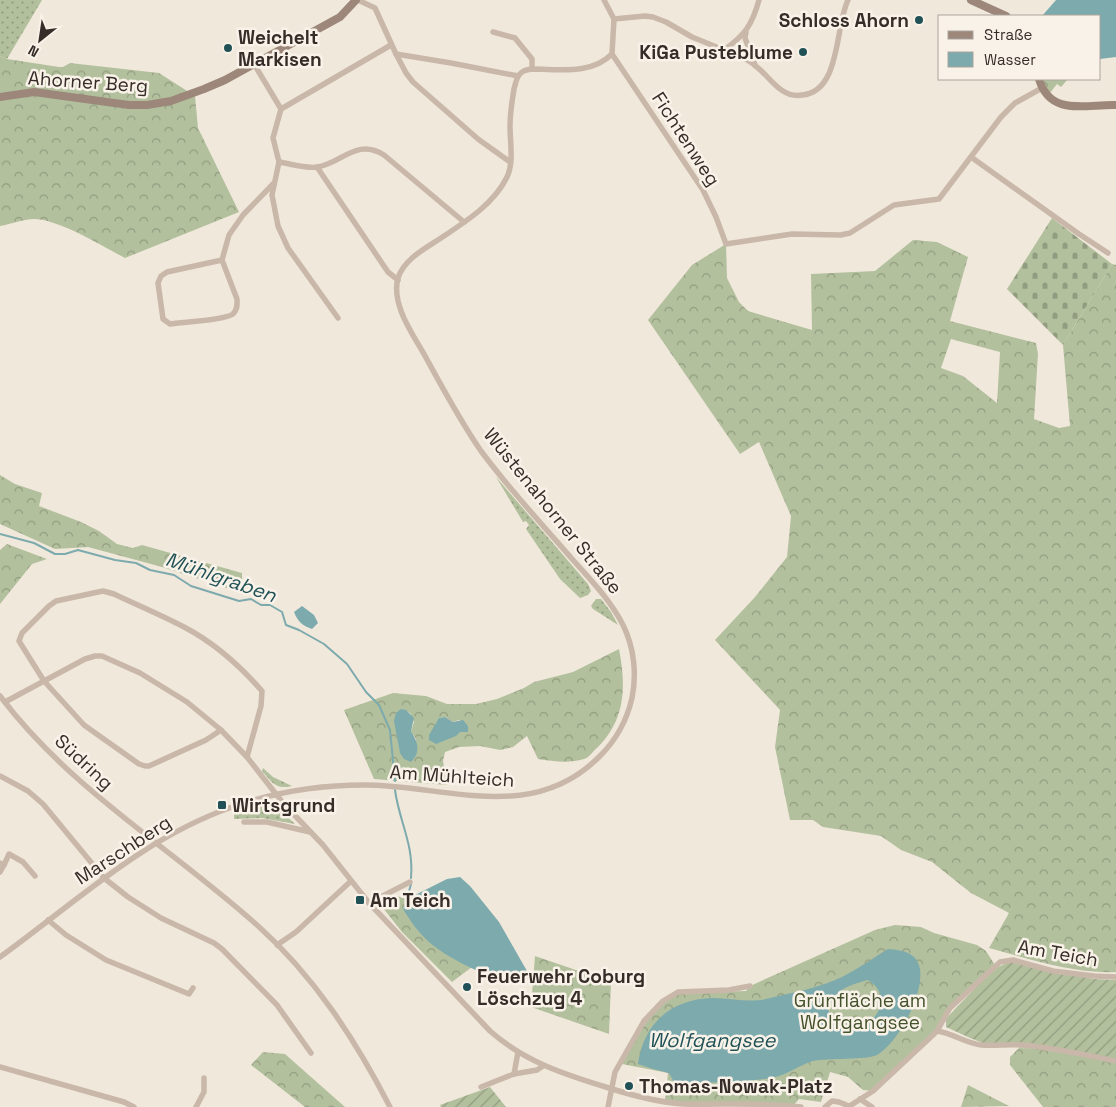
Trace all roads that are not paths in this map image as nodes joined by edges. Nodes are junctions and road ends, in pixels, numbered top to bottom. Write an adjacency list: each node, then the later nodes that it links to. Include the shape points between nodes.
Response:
1 (357, 0): 10 (street, via 375,8); 14 (street, Ahorner Berg, via 340,17)
2 (604, 0): 7 (street)
3 (759, 0): 9 (street)
4 (848, 0): 15 (street, via 831,68 816,91 800,95 786,93)
5 (971, 0): 6 (street)
6 (1004, 15)
7 (614, 19): 11 (street, via 653,17); 13 (street)
8 (493, 32): 16 (street, via 515,38 532,58)
9 (746, 32): 11 (street); 15 (street, via 745,38)
10 (391, 44): 12 (street); 22 (street)
11 (724, 50): 15 (street)
12 (396, 54): 17 (street); 25 (street, via 413,82 478,139)
13 (612, 54): 16 (street, via 599,65 584,69); 23 (street, Fichtenweg, via 708,199 726,244 778,235 850,234 894,205 939,199)
14 (254, 64): 20 (street, Ahorner Berg, via 183,98 158,104 122,104 34,92); 22 (street)
15 (755, 65)
16 (532, 69): 17 (street, via 524,70)
17 (518, 76): 25 (street, via 511,103)
18 (1039, 80): 19 (street)
19 (1042, 88): 21 (street, via 1054,101 1066,106); 23 (street, via 1015,103)
20 (0, 97)
21 (1116, 105)
22 (281, 109): 24 (street, via 273,138)
23 (971, 157): 29 (street)
24 (279, 162): 26 (street); 27 (street)
25 (510, 162): 28 (street, via 509,174 497,193)
26 (317, 167): 28 (street, via 354,150 380,152); 31 (street, via 388,272)
27 (274, 183): 30 (street, via 235,225); 32 (street, via 273,206 288,248)
28 (464, 222): 31 (street, via 411,260)
29 (1108, 253)
30 (222, 260): 30 (street, via 236,299 235,311 227,317 170,324 163,320 158,283 161,276)
31 (398, 280): 34 (street, Wüstenahorner Straße, via 400,304 413,336 480,450 623,624 632,650)
32 (338, 318)
33 (44, 680): 36 (street); 37 (street, via 85,659 95,656 109,658 164,687); 37 (street, via 84,725 144,766 206,740); 38 (street, via 20,643 20,635 56,601 106,591 200,637 262,691)
34 (634, 691): 40 (street, Am Mühlteich, via 624,721 606,750 583,772 544,792 496,798 360,785)
35 (0, 696): 36 (street, Südring)
36 (5, 702): 43 (street, Südring, via 56,759)
37 (221, 730): 38 (street)
38 (248, 757): 40 (street)
39 (0, 776): 47 (street, via 43,804)
40 (276, 793): 42 (street); 43 (street, Marschberg, via 210,815)
41 (244, 822): 42 (street, via 267,822)
42 (310, 832): 48 (street)
43 (154, 843): 47 (street, Marschberg); 52 (street, via 257,925)
44 (2, 864): 45 (street); 46 (street, via 9,854 23,862)
45 (0, 872)
46 (35, 876)
47 (104, 878): 51 (street, Marschberg); 59 (street, via 142,908 222,949 277,1005)
48 (351, 881): 50 (street); 52 (street, via 296,932)
49 (410, 882): 50 (street)
50 (369, 903): 58 (street, via 490,1032)
51 (48, 920): 53 (street, Marschberg); 56 (street, via 106,960 189,994)
52 (277, 945): 70 (street, via 333,1010)
53 (0, 957)
54 (1116, 977): 57 (street, Am Teich, via 1053,971 1014,960 1000,962 950,1008)
55 (750, 986): 66 (street, via 678,992 663,1001 652,1010 635,1035)
56 (193, 988)
57 (937, 1031): 60 (street, via 975,1044 1047,1048); 67 (street, Am Teich)
58 (518, 1052): 61 (street); 63 (street)
59 (311, 1054)
60 (1116, 1061)
61 (543, 1066): 63 (street, via 538,1070); 66 (street)
62 (0, 1067): 69 (street)
63 (514, 1074): 65 (street)
64 (204, 1078): 68 (street)
65 (481, 1087)
66 (610, 1088): 71 (street); 72 (street, via 665,1102)
67 (860, 1100): 74 (street, Am Teich); 75 (street)
68 (199, 1106)
69 (134, 1107)
70 (390, 1107)
71 (608, 1107)
72 (801, 1107)
73 (825, 1107): 74 (street, via 839,1102)
74 (848, 1107)
75 (872, 1107)

